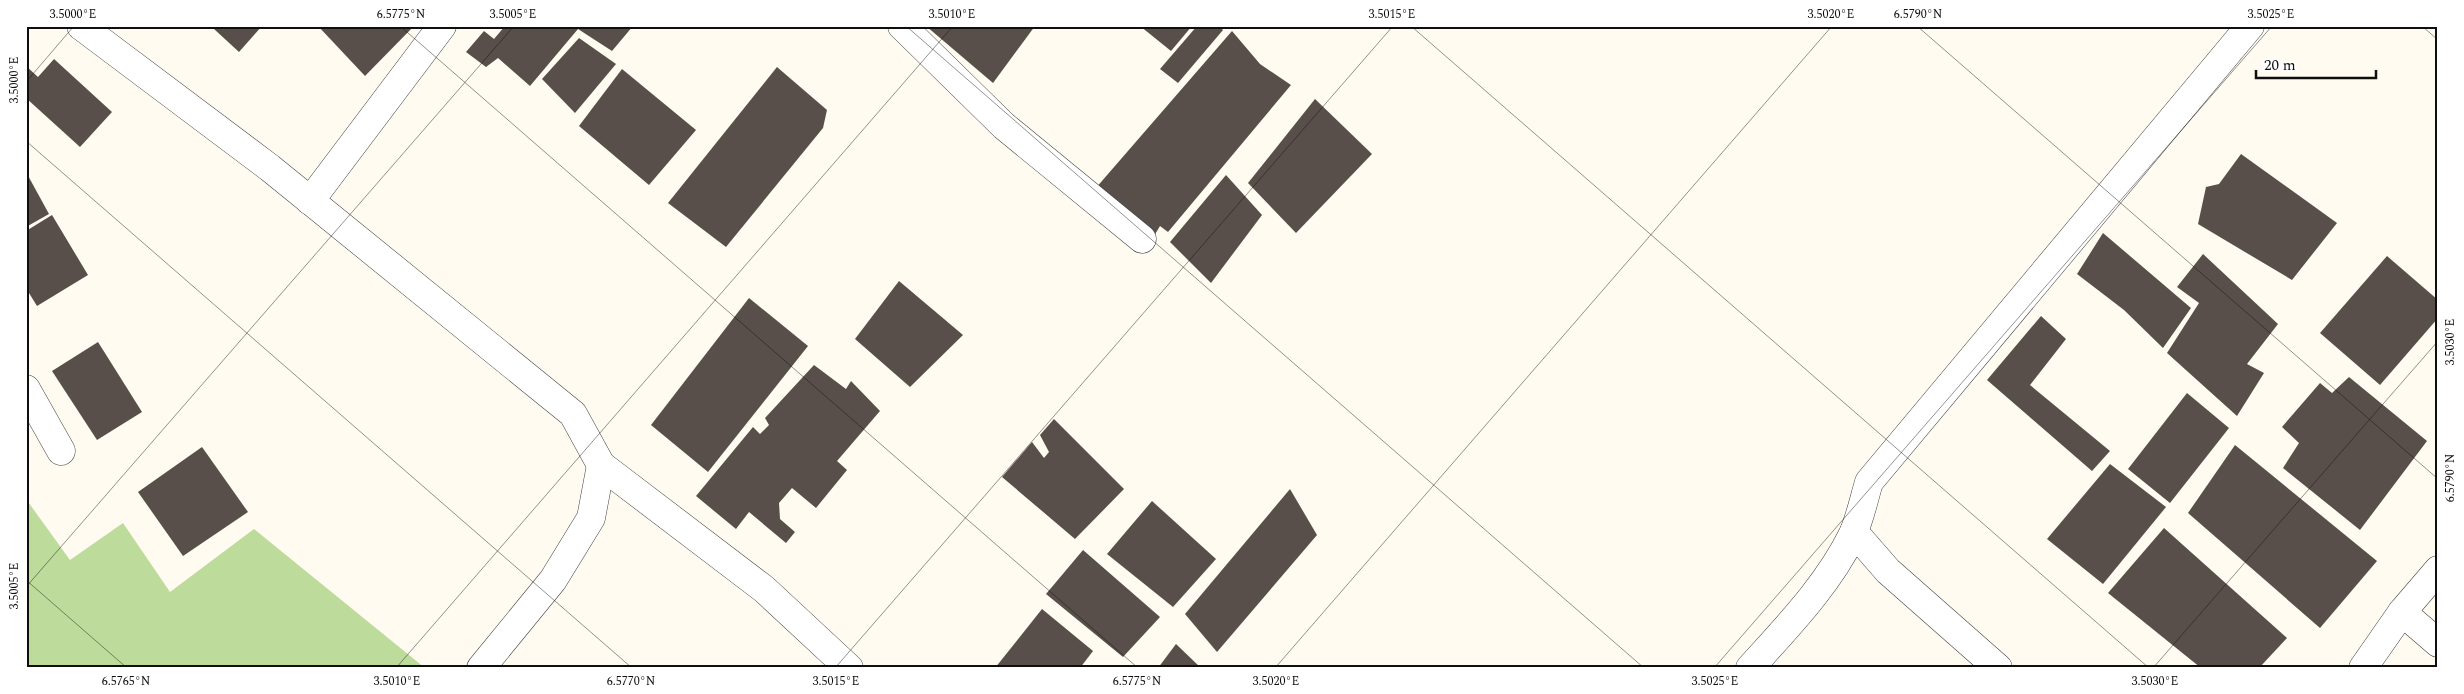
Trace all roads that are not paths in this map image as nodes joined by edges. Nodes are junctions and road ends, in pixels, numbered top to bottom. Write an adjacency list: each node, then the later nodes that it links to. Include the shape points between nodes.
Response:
1 (81, 26): 5 (street)
2 (442, 26): 5 (street)
3 (902, 26): 6 (street, via 1004,126)
4 (2250, 26): 10 (street, via 1869,482)
5 (310, 201): 9 (street, via 573,414)
6 (1142, 239)
7 (26, 389): 8 (street)
8 (61, 451)
9 (601, 465): 14 (street, via 591,518 553,580); 15 (street, via 764,589)
10 (1854, 532): 16 (street, via 1838,562 1807,605); 17 (street, via 1888,571)
11 (2438, 570): 12 (street)
12 (2402, 612): 13 (street); 18 (street)
13 (2438, 643)
14 (481, 668)
15 (849, 668)
16 (1750, 668)
17 (1998, 668)
18 (2363, 668)

